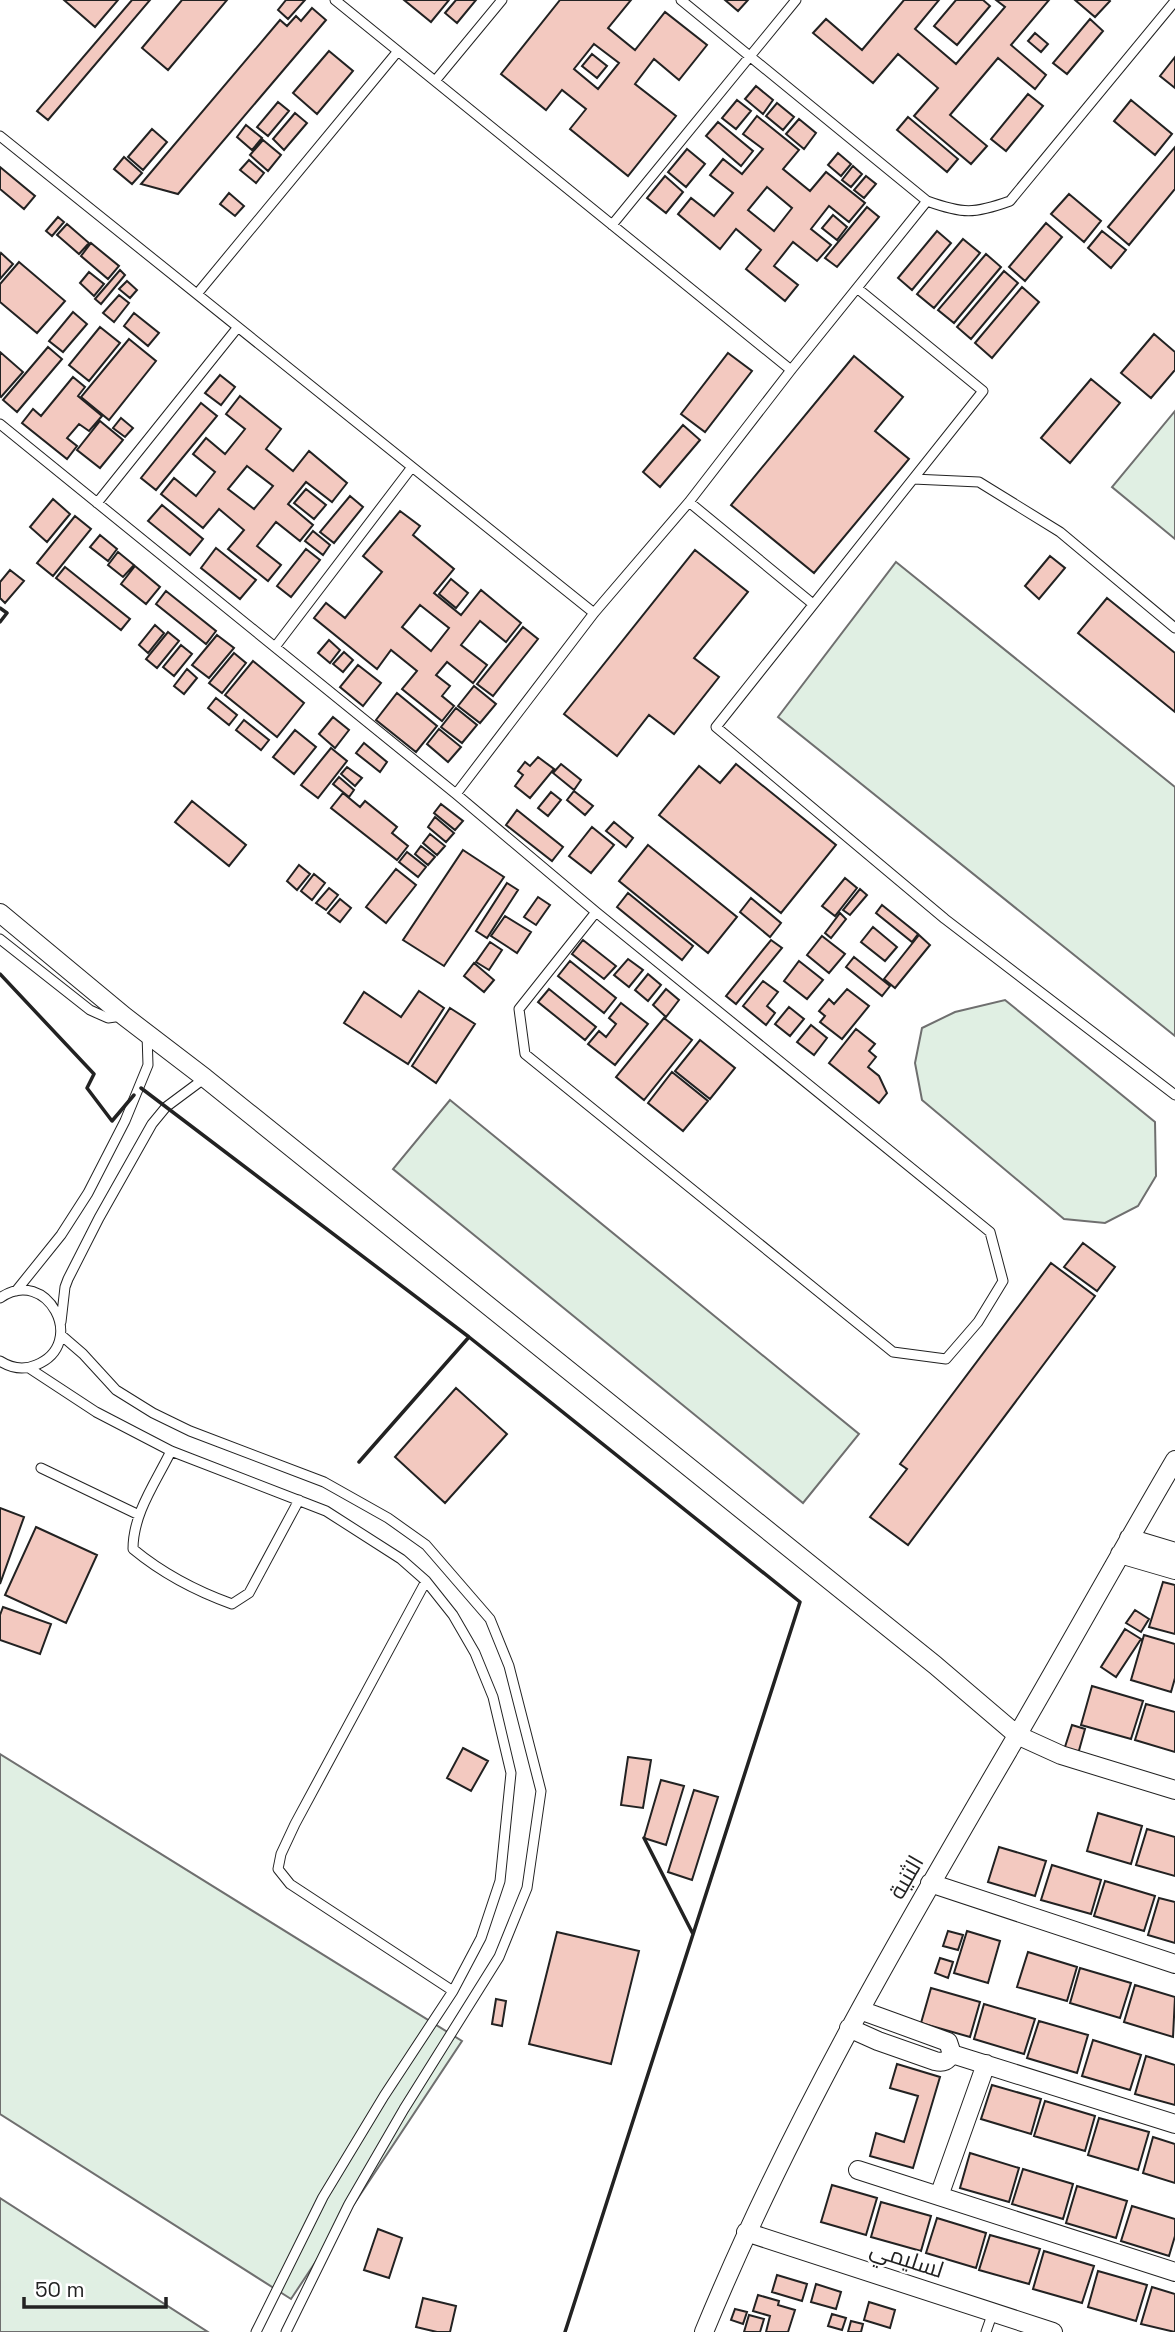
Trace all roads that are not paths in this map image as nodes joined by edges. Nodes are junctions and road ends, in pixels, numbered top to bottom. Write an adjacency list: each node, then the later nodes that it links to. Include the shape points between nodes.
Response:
1 (335, 0): 6 (lane)
2 (502, 0): 8 (lane)
3 (681, 0): 7 (lane)
4 (796, 0): 7 (lane)
5 (1175, 1): 10 (lane, via 1010,201 985,210 958,212)
6 (398, 51): 8 (lane); 13 (lane)
7 (749, 56): 10 (lane); 11 (lane)
8 (435, 80): 11 (lane)
9 (0, 136): 13 (lane)
10 (927, 201): 12 (lane)
11 (612, 225): 15 (lane)
12 (857, 289): 15 (lane); 18 (lane, via 983,391)
13 (197, 294): 14 (lane)
14 (238, 327): 17 (lane); 20 (lane)
15 (791, 370): 19 (lane)
16 (0, 424): 20 (lane)
17 (412, 467): 22 (lane); 24 (lane)
18 (913, 479): 21 (lane); 23 (lane, via 979,482 1060,532)
19 (688, 502): 21 (lane); 22 (lane)
20 (97, 503): 24 (lane)
21 (813, 604): 32 (lane, via 716,727 944,919)
22 (594, 613): 25 (lane)
23 (1175, 628)
24 (275, 647): 25 (lane)
25 (456, 794): 26 (lane)
26 (596, 912): 26 (lane, via 519,1009 525,1054 893,1352 946,1359 978,1322 1003,1281 990,1232)
27 (0, 913): 29 (street)
28 (0, 939): 29 (lane, via 90,1010 108,1018)
29 (124, 1016): 30 (street)
30 (147, 1033): 31 (street); 33 (lane, via 148,1065 125,1121 88,1193)
31 (205, 1078): 35 (lane, via 166,1107 152,1124 68,1279); 49 (street)
32 (1175, 1095)
33 (16, 1291): 34 (lane); 35 (lane, via 39,1294 57,1311)
34 (1, 1296)
35 (61, 1322): 36 (lane)
36 (61, 1335): 38 (lane, via 50,1356); 65 (lane, via 116,1390 153,1413 324,1482 426,1545 490,1619 509,1666 541,1791 527,1888 499,1957 349,2204)
37 (0, 1361): 38 (lane)
38 (29, 1368): 39 (lane, via 96,1412)
39 (171, 1451): 42 (lane); 43 (lane)
40 (1175, 1460): 44 (street, الثنية)
41 (41, 1468): 43 (lane)
42 (299, 1500): 43 (lane, via 249,1593 232,1604 152,1565 133,1549); 48 (lane, via 326,1511 401,1559)
43 (139, 1515)
44 (1129, 1538): 45 (street); 46 (street, الثنية)
45 (1175, 1552)
46 (1120, 1554): 47 (street); 49 (street, الثنية)
47 (1175, 1570)
48 (426, 1581): 53 (lane, via 475,1653 493,1697 511,1773 500,1881 481,1938); 53 (lane, via 295,1824 278,1869 290,1884)
49 (1017, 1735): 50 (street, via 1061,1755); 51 (street, الثنية)
50 (1175, 1790)
51 (930, 1883): 52 (street); 54 (street, الثنية)
52 (1175, 1964)
53 (453, 1991): 64 (lane, via 323,2197)
54 (860, 2010): 55 (street, الثنية); 56 (street, via 948,2042)
55 (849, 2028): 56 (street, via 942,2063); 61 (street, الثنية)
56 (952, 2053): 57 (street)
57 (986, 2064): 58 (street); 60 (street)
58 (1175, 2124)
59 (858, 2170): 60 (street)
60 (939, 2196): 62 (street)
61 (746, 2232): 63 (street, لسليمي); 66 (street, الثنية)
62 (1175, 2272)
63 (993, 2312): 67 (lane); 68 (street, لسليمي)
64 (256, 2332)
65 (286, 2332)
66 (704, 2332)
67 (986, 2332)
68 (1053, 2332)

